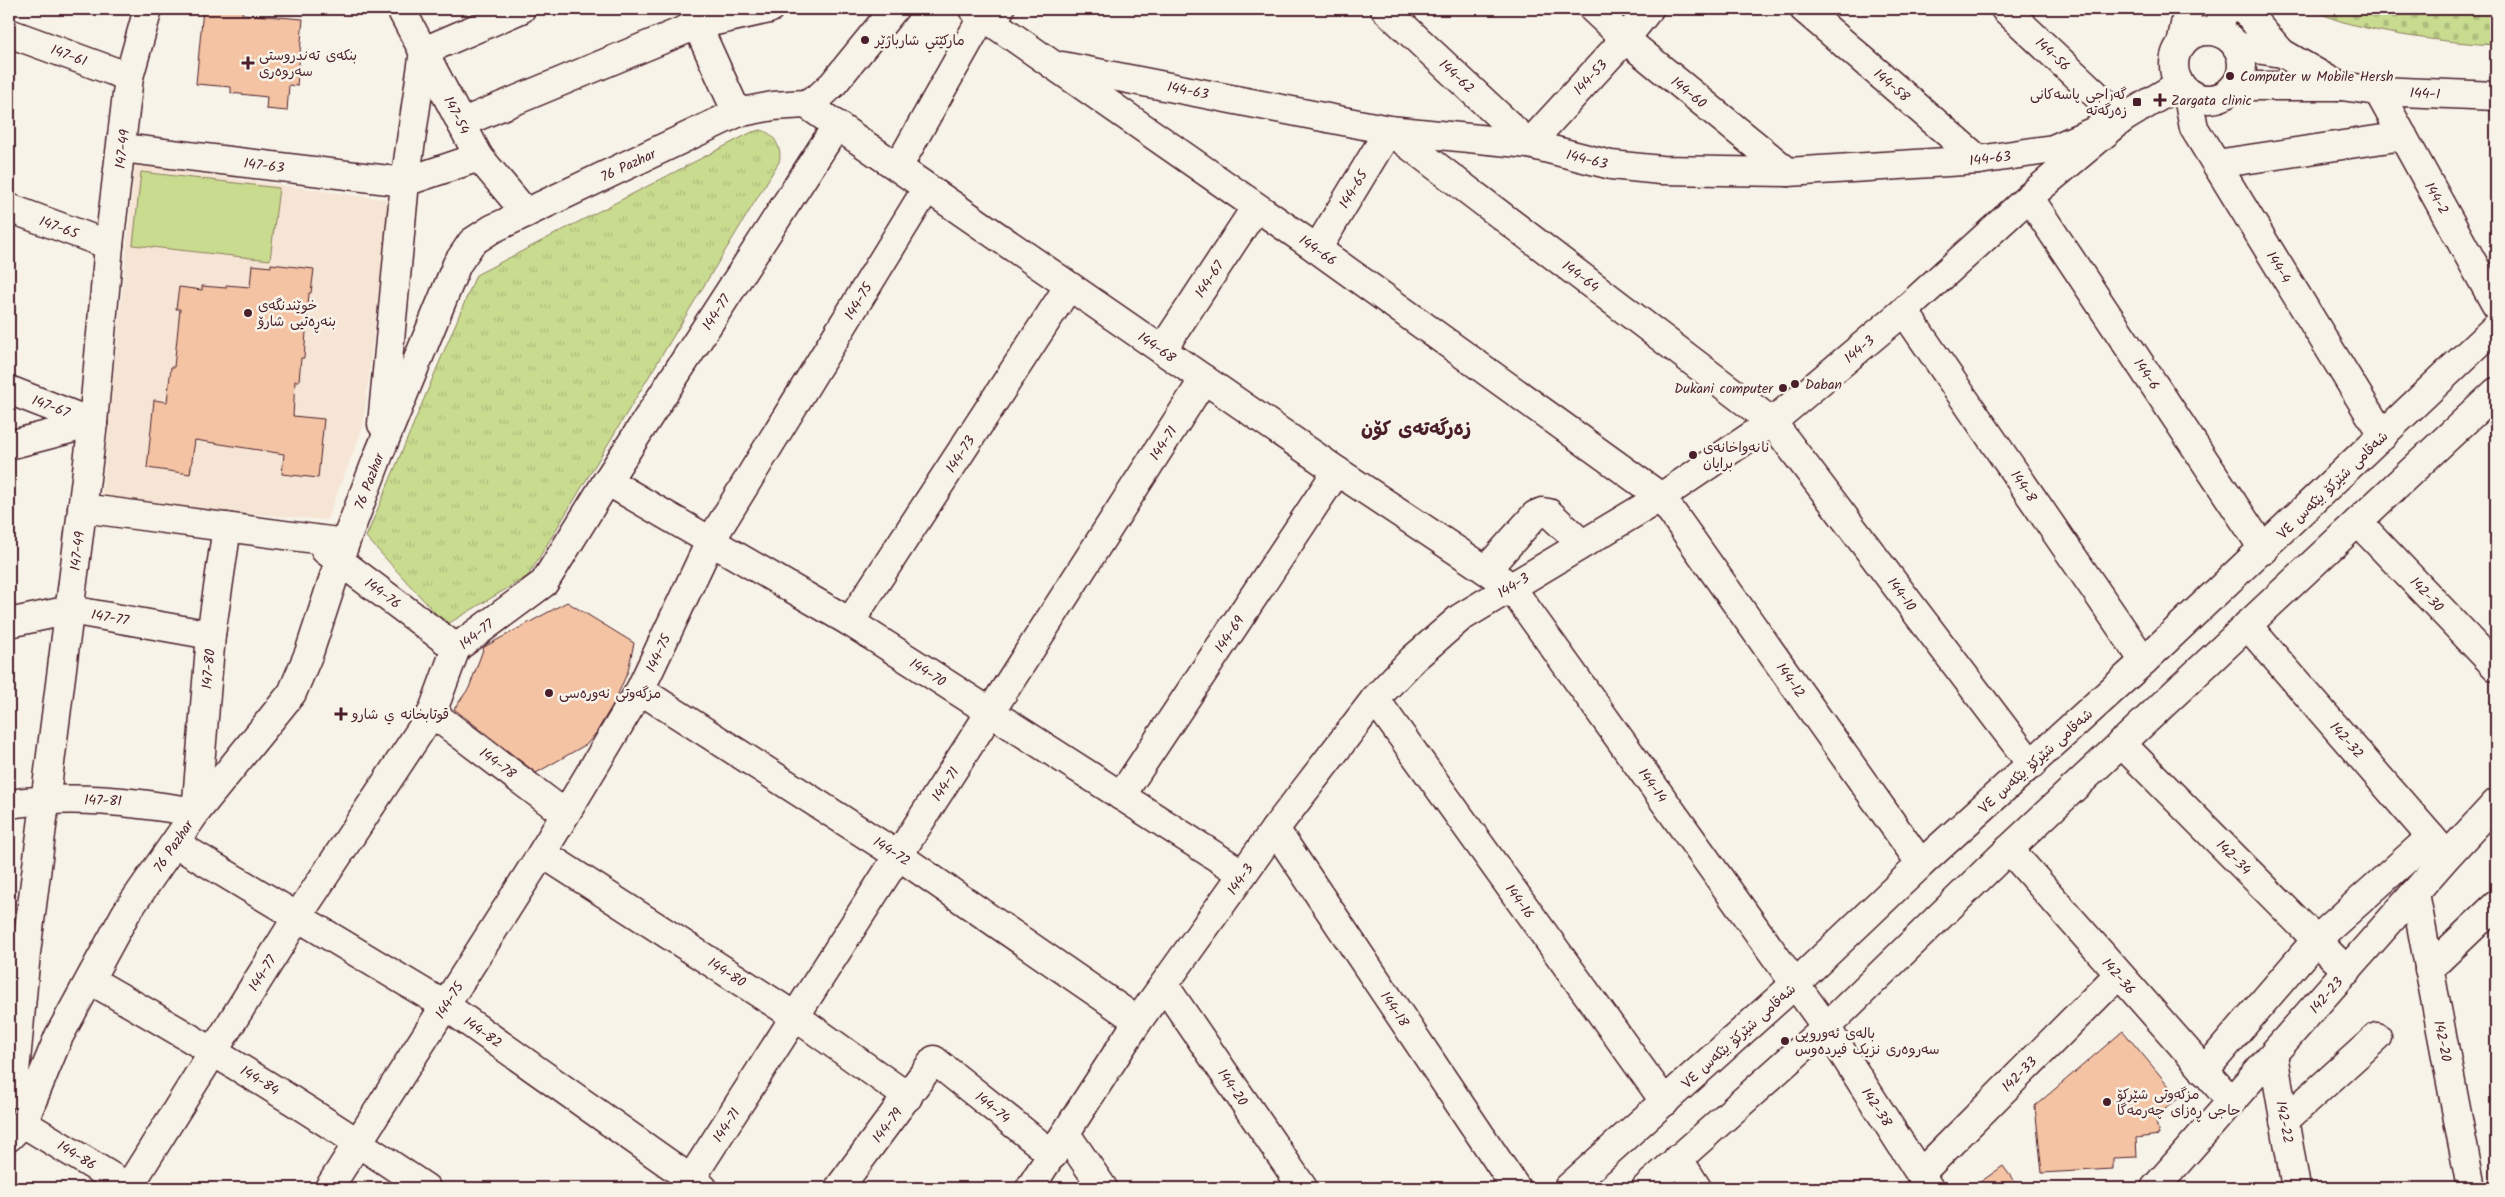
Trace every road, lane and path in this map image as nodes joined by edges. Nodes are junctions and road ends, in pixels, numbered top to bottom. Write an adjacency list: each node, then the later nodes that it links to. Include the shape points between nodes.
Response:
1 (148, 9): 22 (street, 147-49)
2 (401, 9): 18 (street, 147-54)
3 (521, 9): 18 (street)
4 (769, 9): 14 (street)
5 (894, 9): 27 (street, via 833,84)
6 (1385, 9): 34 (street, 144-62)
7 (1594, 9): 17 (street, 144-60)
8 (1649, 9): 17 (street, 144-53)
9 (1804, 9): 37 (street, 144-58)
10 (2005, 9): 29 (street, 144-56)
11 (2188, 9): 21 (street)
12 (2243, 9): 19 (street)
13 (985, 11): 20 (street, 144-66); 39 (street)
14 (697, 25): 28 (street); 30 (street)
15 (2226, 29): 19 (street); 21 (street, via 2199,33); 23 (street, via 2242,66)
16 (9, 32): 22 (street, 147-61)
17 (1625, 39): 34 (street, 144-53); 40 (street, 144-60)
18 (424, 51): 30 (street, 147-54); 41 (street)
19 (2282, 53): 24 (street)
20 (1052, 64): 32 (street, 144-63); 44 (street, 144-66)
21 (2181, 71): 23 (street, via 2197,97 2213,99); 29 (street, 144-3); 38 (street, 144-4, via 2194,128)
22 (129, 77): 35 (street, 147-49)
23 (2235, 86): 24 (street, 144-1)
24 (2341, 86): 25 (street, 144-1)
25 (2378, 91): 26 (street, 144-1); 33 (street, 144-2)
26 (2496, 96)
27 (806, 104): 28 (street, 76 Pazhar); 31 (street, 144-68)
28 (738, 112): 46 (street, 76 Pazhar)
29 (2126, 116): 37 (street, 144-63, via 2053,149); 43 (street, 144-3)
30 (461, 123): 36 (street, 147-54)
31 (837, 125): 39 (street, 144-68); 63 (street, 144-77)
32 (1389, 130): 34 (street, 144-63); 48 (street, 144-65); 57 (street, 144-64)
33 (2403, 136): 38 (street); 50 (street, 144-2)
34 (1529, 144): 40 (street, 144-63, via 1611,165 1661,170)
35 (122, 148): 41 (street, 147-63); 47 (street, 147-49)
36 (479, 158): 41 (street); 46 (street, 147-54)
37 (1979, 160): 40 (street, 144-63)
38 (2216, 164): 59 (street, 144-4)
39 (898, 167): 42 (street, 144-68)
40 (1788, 172)
41 (405, 182): 61 (street)
42 (927, 188): 49 (street, 144-68); 68 (street, 144-75)
43 (2029, 198): 51 (street, 144-3); 70 (street, 144-6)
44 (1256, 207): 48 (street, 144-66); 53 (street, 144-67)
45 (9, 208): 47 (street, 147-65)
46 (526, 213): 61 (street, 76 Pazhar, via 480,236 457,264)
47 (109, 245): 58 (street, 147-49)
48 (1317, 249): 64 (street, 144-66)
49 (1069, 286): 53 (street, 144-68); 75 (street, 144-73)
50 (2496, 304)
51 (1904, 311): 57 (street, 144-3); 80 (street, 144-8)
52 (2496, 327): 59 (street, شەقامی شێرکۆ بێکەس ٧٤)
53 (1162, 350): 54 (street, 144-68)
54 (1204, 379): 62 (street, 144-68); 84 (street, 144-71)
55 (9, 390): 58 (street, 147-67)
56 (2493, 402): 66 (street)
57 (1772, 422): 64 (street, 144-3); 87 (street, 144-10)
58 (92, 423): 60 (street); 65 (street, 147-49)
59 (2383, 436): 70 (street, شەقامی شێرکۆ بێکەس ٧٤)
60 (9, 445)
61 (379, 454): 71 (street, 76 Pazhar)
62 (1337, 471): 72 (street, 144-68); 88 (street, 144-69)
63 (607, 481): 68 (street, 144-70); 79 (street, 144-77, via 544,583)
64 (1660, 497): 69 (street, 144-3); 100 (street, 144-12)
65 (82, 508): 67 (street); 74 (street, 147-49)
66 (2358, 522): 77 (street); 81 (street, 142-30)
67 (227, 527): 71 (street, via 310,538); 78 (street, 147-80)
68 (710, 542): 75 (street, 144-70); 82 (street, 144-75)
69 (1582, 544): 72 (street, via 1549,513 1542,512); 73 (street, 144-3)
70 (2264, 550): 80 (street, شەقامی شێرکۆ بێکەس ٧٤)
71 (342, 551): 79 (street, 144-76); 92 (street, 76 Pazhar, via 309,653 292,693)
72 (1486, 570): 73 (street, 144-68)
73 (1510, 586): 83 (street, 144-3, via 1460,618 1413,659); 111 (street, 144-14)
74 (70, 610): 76 (street, 147-77); 78 (street, 147-77); 89 (street, 147-49)
75 (850, 622): 84 (street, 144-70)
76 (9, 623)
77 (2247, 625): 86 (street); 96 (street, 142-32)
78 (211, 635): 92 (street, 147-80)
79 (456, 648): 85 (street, 144-77)
80 (2144, 662): 87 (street, شەقامی شێرکۆ بێکەس ٧٤)
81 (2496, 667)
82 (640, 690): 93 (street, 144-75); 99 (street, 144-72)
83 (1375, 699): 94 (street, 144-3); 124 (street, 144-16)
84 (991, 712): 88 (street, 144-70); 99 (street, 144-71)
85 (432, 713): 93 (street, 144-78); 104 (street, 144-77)
86 (2121, 743): 97 (street); 105 (street, 142-34)
87 (2032, 765): 100 (street, شەقامی شێرکۆ بێکەس ٧٤)
88 (1121, 796): 101 (street, 144-70)
89 (44, 798): 91 (street, 147-81); 92 (street, 147-81, via 131,801); 106 (street, 147-49)
90 (2496, 803): 96 (street, 142-23)
91 (9, 804)
92 (196, 812): 95 (street, 76 Pazhar)
93 (565, 814): 98 (street, 144-75)
94 (1275, 829): 101 (street, 144-3); 140 (street, 144-18)
95 (176, 844): 104 (street, 144-82); 110 (street, 76 Pazhar, via 126,913)
96 (2439, 846): 102 (street, 142-23); 105 (street)
97 (2009, 849): 109 (street, 142-36); 116 (street)
98 (542, 853): 113 (street, 144-75); 114 (street, 144-80)
99 (899, 856): 114 (street, 144-71); 115 (street, 144-72)
100 (1921, 864): 111 (street, شەقامی شێرکۆ بێکەس ٧٤)
101 (1243, 874): 112 (street, 144-3)
102 (2415, 893): 107 (street, 142-20); 108 (street, 142-23)
103 (2496, 905): 107 (street)
104 (298, 916): 113 (street, 144-82); 118 (street, 144-77)
105 (2316, 940): 108 (street, 142-34); 121 (street)
106 (17, 955): 122 (street, 147-49, via 14,1083)
107 (2429, 969): 146 (street, 142-20)
108 (2347, 971): 119 (street, 142-23)
109 (2118, 975): 121 (street, 142-36); 131 (street, 142-33)
110 (90, 980): 118 (street, 144-84); 127 (street, 76 Pazhar, via 59,1036)
111 (1795, 984): 116 (street, 144-14); 124 (street, شەقامی شێرکۆ بێکەس ٧٤)
112 (1164, 985): 115 (street, 144-3); 139 (street, 144-20)
113 (446, 1006): 128 (street, 144-75); 132 (street, 144-82)
114 (796, 1017): 123 (street, 144-80); 132 (street, 144-71)
115 (1138, 1021): 129 (street, 144-3)
116 (1826, 1027): 130 (street); 131 (street, 142-38)
117 (2377, 1037): 126 (street)
118 (214, 1050): 128 (street, 144-84); 133 (street, 144-77)
119 (2273, 1055): 125 (street, 142-23); 126 (street, 142-22)
120 (934, 1060): 123 (street, 144-79); 129 (street, 144-74)
121 (2204, 1071): 125 (street, 142-36)
122 (9, 1094)
123 (908, 1096): 136 (street, 144-79)
124 (1665, 1102): 141 (street, شەقامی شێرکۆ بێکەس ٧٤)
125 (2232, 1102): 144 (street, 142-23)
126 (2284, 1122): 145 (street, 142-22)
127 (16, 1130): 133 (street, 144-86)
128 (358, 1142): 134 (street, 144-75); 135 (street, 144-84)
129 (1059, 1144): 137 (street, 144-3); 138 (street, 144-74)
130 (1678, 1158): 142 (street); 143 (street)
131 (1924, 1181)
132 (693, 1185)
133 (129, 1188)
134 (329, 1188)
135 (426, 1188)
136 (838, 1188)
137 (1030, 1188)
138 (1103, 1188)
139 (1303, 1188)
140 (1516, 1188)
141 (1568, 1188)
142 (1646, 1188)
143 (1697, 1188)
144 (2155, 1188)
145 (2296, 1188)
146 (2471, 1188)

